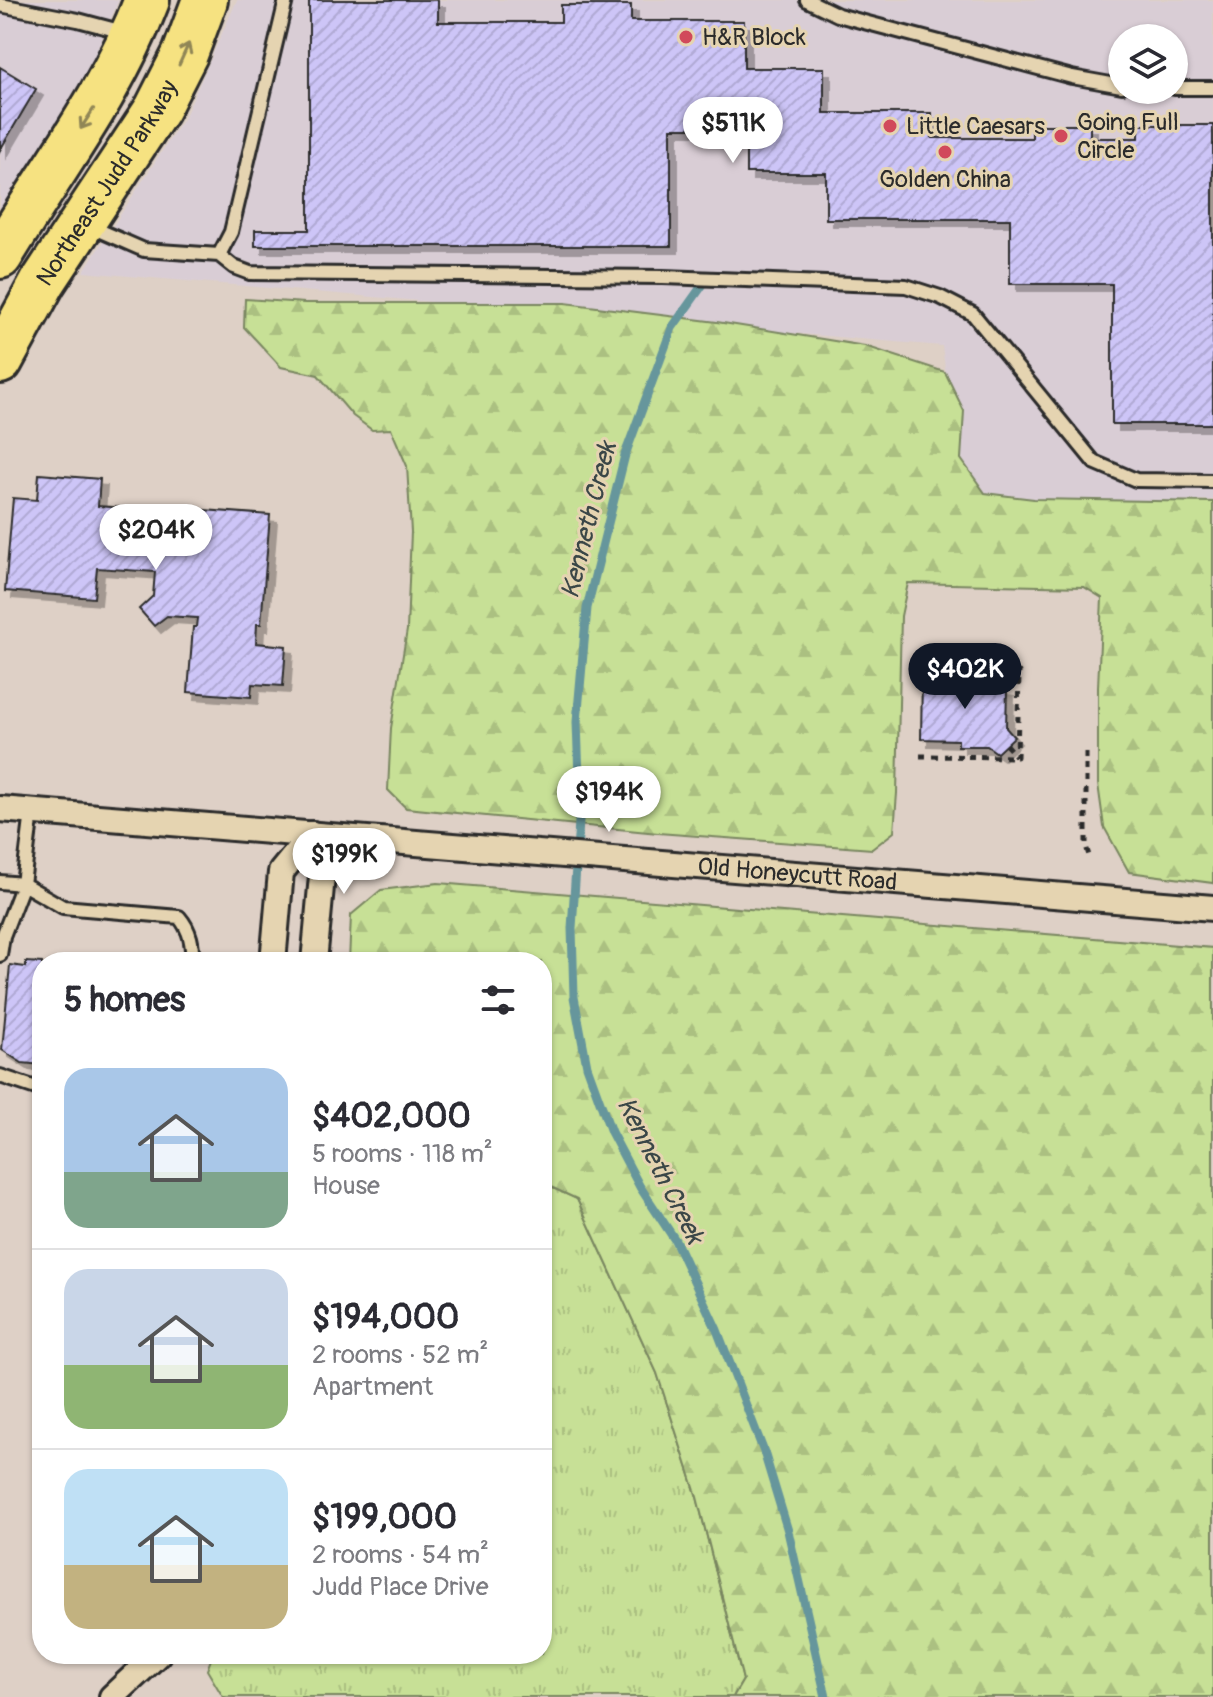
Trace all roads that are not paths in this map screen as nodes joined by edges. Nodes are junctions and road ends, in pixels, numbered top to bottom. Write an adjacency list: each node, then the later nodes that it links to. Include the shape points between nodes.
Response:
1 (205, 0): 9 (highway, Northeast Judd Parkway, one-way to 1, via 157,109)
2 (286, 0): 11 (lane, via 231,232)
3 (807, 0): 6 (lane, via 838,15)
4 (0, 5): 5 (lane, via 78,20)
5 (141, 17): 9 (highway, via 148,69 133,99); 12 (highway, Northeast Judd Parkway, one-way to 12, via 109,85)
6 (1108, 83)
7 (1188, 88): 8 (lane)
8 (1213, 88)
9 (124, 159): 10 (highway, Northeast Judd Parkway)
10 (82, 223): 11 (lane, via 144,250); 13 (highway, Northeast Judd Parkway)
11 (219, 255): 14 (lane, via 250,273 663,277 906,286 973,314 1094,462 1136,480)
12 (0, 256)
13 (0, 361)
14 (1213, 481)
15 (0, 809): 16 (street, Old Honeycutt Road)
16 (32, 812): 17 (street, Old Honeycutt Road); 19 (lane)
17 (312, 834): 20 (street, Old Honeycutt Road); 22 (street, via 281,872); 23 (street, via 322,876)
18 (0, 882): 19 (lane)
19 (23, 884): 21 (lane, via 63,907 179,917); 24 (lane)
20 (1213, 908)
21 (192, 952)
22 (274, 952)
23 (315, 952)
24 (0, 955)
25 (0, 1076): 26 (lane)
26 (32, 1087)
27 (147, 1664): 28 (street)
28 (112, 1697)

